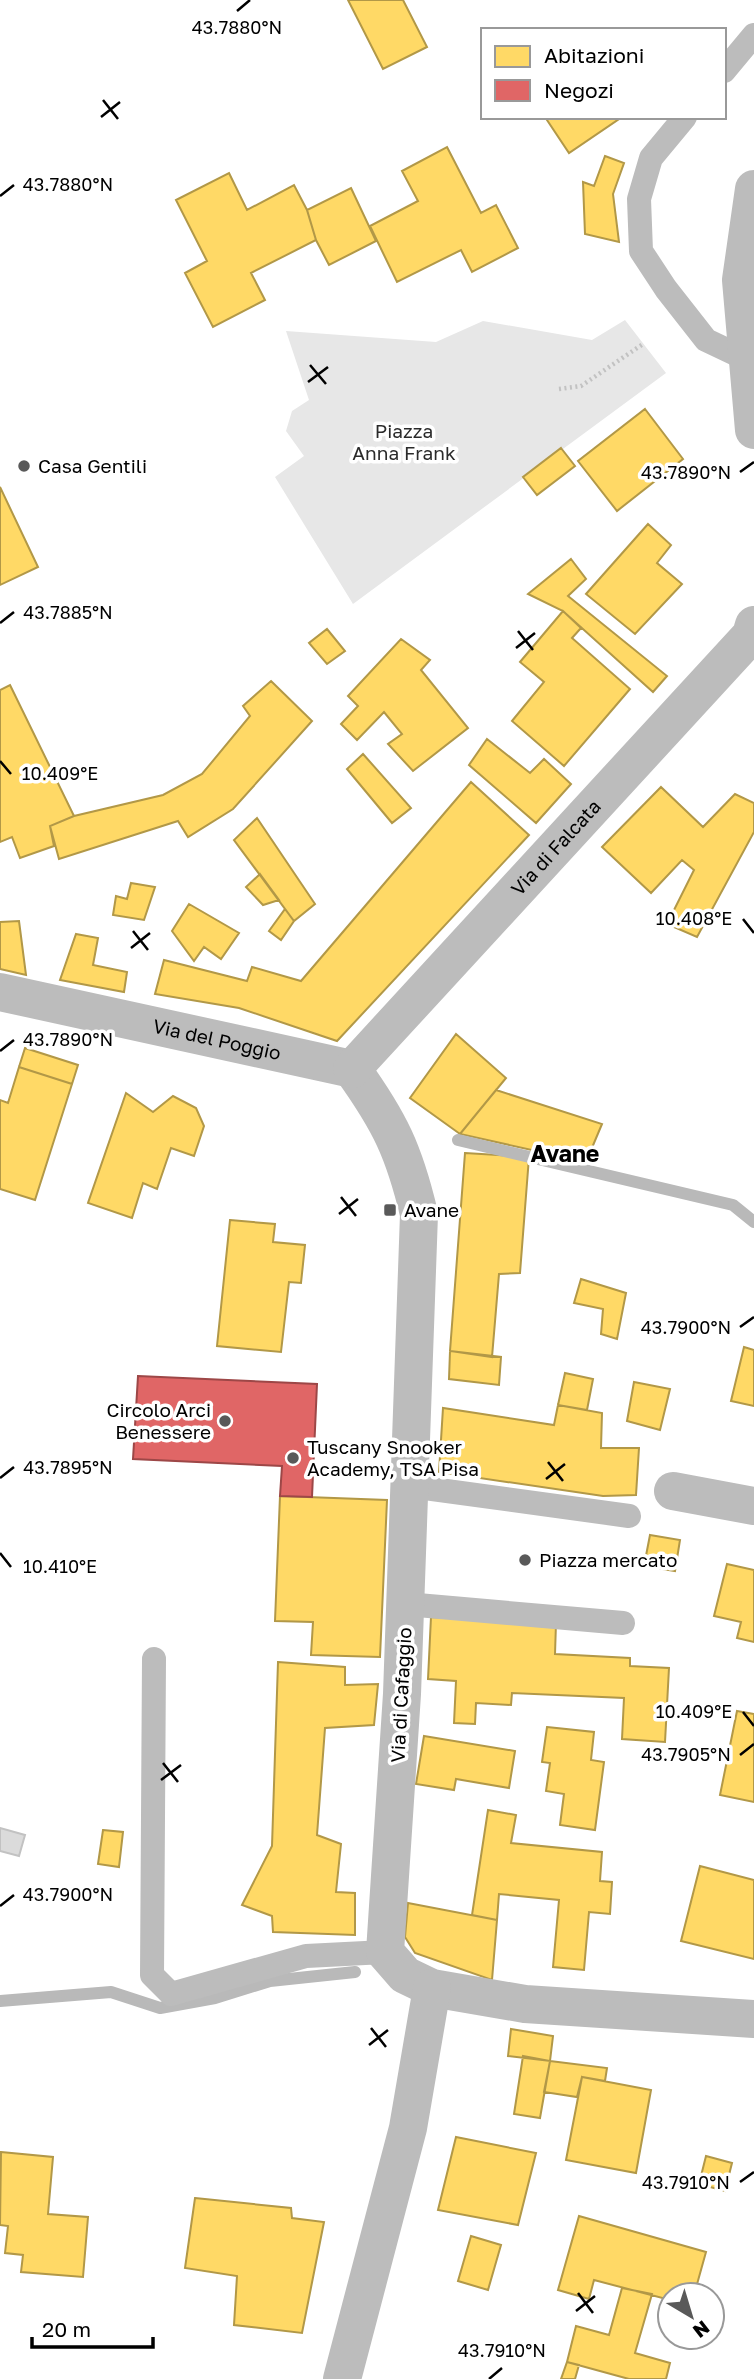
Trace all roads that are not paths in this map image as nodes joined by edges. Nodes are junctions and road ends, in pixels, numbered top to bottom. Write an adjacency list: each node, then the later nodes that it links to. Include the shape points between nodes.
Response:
1 (754, 35): 2 (lane)
2 (726, 69)
3 (683, 119): 5 (lane, via 651,158 639,199 641,251 706,340)
4 (754, 189): 5 (street, via 741,280)
5 (746, 359): 6 (street)
6 (754, 430)
7 (753, 632): 9 (street, Via di Falcata)
8 (0, 992): 9 (street, Via del Poggio)
9 (352, 1069): 10 (street, Via di Cafaggio, via 384,1115 406,1163 419,1214)
10 (410, 1486): 13 (lane); 14 (street, Via di Cafaggio)
11 (673, 1491): 12 (street)
12 (754, 1506)
13 (629, 1516)
14 (406, 1604): 15 (lane); 17 (street, Via di Cafaggio)
15 (623, 1623)
16 (154, 1659): 17 (lane, via 152,1975 171,1994 306,1956)
17 (385, 1952): 18 (street, via 405,1975)
18 (432, 1988): 19 (street, via 526,2004); 20 (street, via 408,2127)
19 (754, 2019)
20 (342, 2379)

